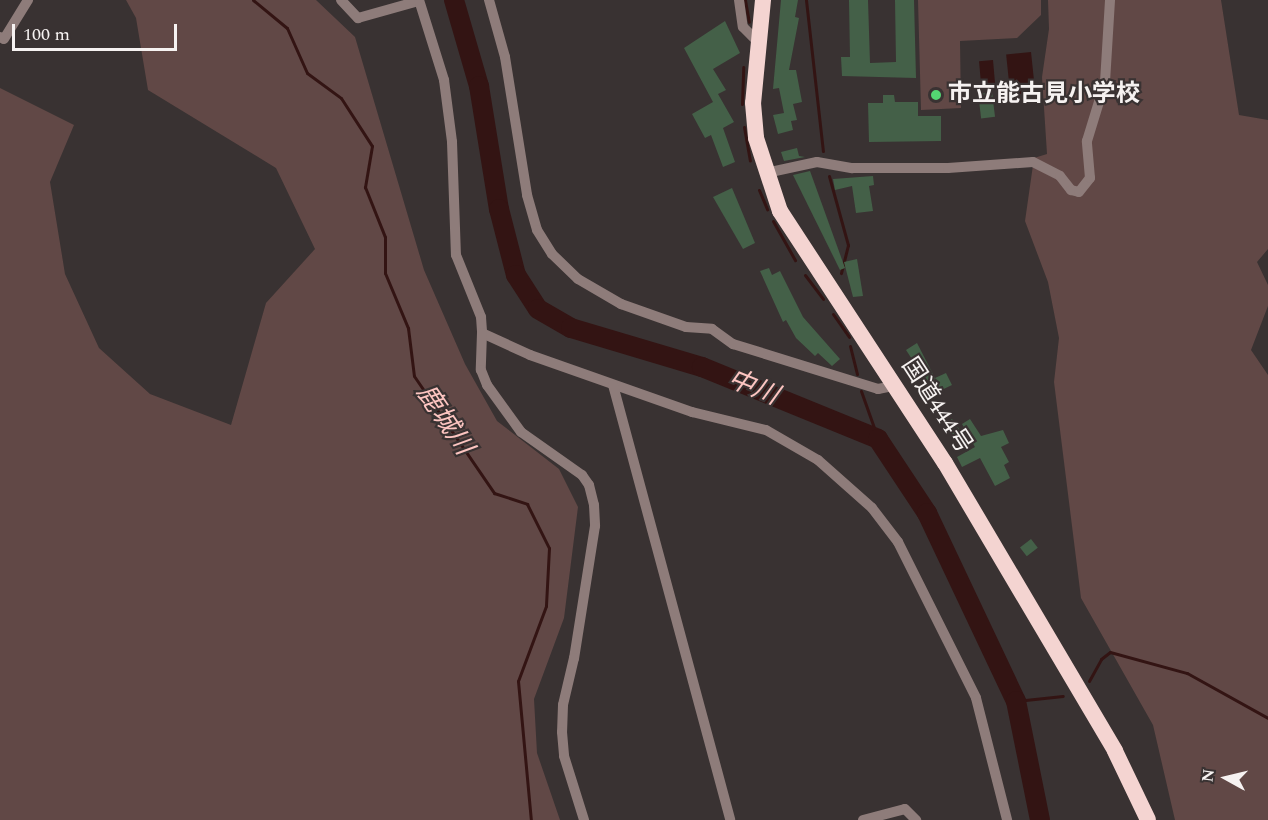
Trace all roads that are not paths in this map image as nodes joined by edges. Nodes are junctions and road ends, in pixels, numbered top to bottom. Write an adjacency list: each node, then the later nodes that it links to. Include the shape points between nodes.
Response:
1 (28, 0): 8 (street, via 4,39)
2 (341, 0): 3 (street, via 358,18)
3 (419, 0): 11 (street, via 444,80 452,142 456,255 481,317)
4 (489, 0): 13 (street, via 505,57 527,195 537,230 552,254 578,279 621,304 686,327 712,329 733,344 878,389)
5 (739, 0): 9 (street, via 743,27)
6 (763, 0): 9 (highway, 国道444号)
7 (1110, 0): 10 (street, via 1105,82 1087,141 1090,178 1079,192 1034,162 948,168 852,168 817,162)
8 (0, 37)
9 (757, 40): 10 (highway, 国道444号, via 753,103 756,138)
10 (766, 173): 13 (highway, 国道444号, via 780,211)
11 (482, 333): 12 (street); 14 (street, via 481,370 487,385 521,432 582,475 590,485 595,526 563,705 562,732 564,756)
12 (613, 385): 15 (street); 18 (street, via 692,412 766,430 818,460 872,508 898,542 976,698)
13 (894, 386): 19 (highway, 国道444号, via 945,463 1115,751)
14 (584, 820)
15 (730, 820)
16 (863, 820): 17 (street, via 905,809)
17 (916, 820)
18 (1007, 820)
19 (1146, 820)

